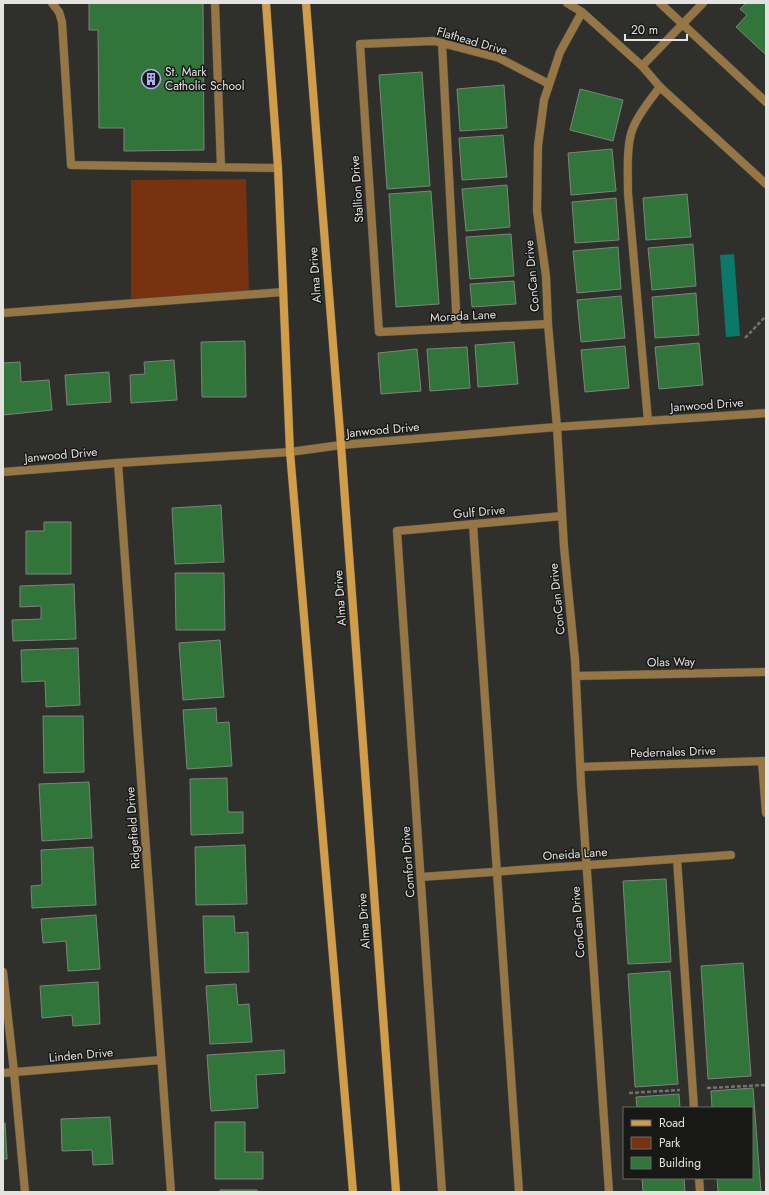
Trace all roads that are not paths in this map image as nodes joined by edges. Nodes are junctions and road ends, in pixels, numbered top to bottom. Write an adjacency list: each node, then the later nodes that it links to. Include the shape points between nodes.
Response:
1 (52, 3): 16 (street, via 59,12 62,22 71,165)
2 (214, 3): 16 (street)
3 (266, 3): 17 (main road)
4 (306, 3): 27 (main road, Alma Drive)
5 (568, 3): 8 (street)
6 (660, 3): 9 (street)
7 (704, 3): 9 (street)
8 (582, 12): 12 (street); 13 (street, ConCan Drive, via 560,52)
9 (684, 24): 12 (street); 15 (street)
10 (442, 43): 11 (street, Flathead Drive, via 434,41); 13 (street, Flathead Drive, via 499,58); 22 (street)
11 (360, 44): 23 (street, Stallion Drive)
12 (642, 66): 14 (street)
13 (549, 84): 21 (street, ConCan Drive, via 544,100 538,146 537,211 546,276)
14 (660, 87): 18 (street); 25 (street, via 632,129 628,156 628,193)
15 (766, 102)
16 (221, 167): 17 (street)
17 (278, 168): 19 (main road)
18 (766, 184)
19 (283, 292): 20 (street); 28 (main road)
20 (3, 313)
21 (548, 324): 22 (street, Morada Lane); 26 (street, ConCan Drive)
22 (458, 328): 23 (street, Morada Lane)
23 (379, 332)
24 (766, 413): 25 (street, Janwood Drive)
25 (648, 421): 26 (street, Janwood Drive)
26 (557, 427): 27 (street, Janwood Drive); 31 (street, ConCan Drive)
27 (341, 445): 28 (street, Janwood Drive); 53 (main road, Alma Drive)
28 (290, 452): 29 (street, Janwood Drive); 52 (main road)
29 (118, 463): 30 (street, Janwood Drive); 45 (street, Ridgefield Drive)
30 (3, 472)
31 (562, 516): 32 (street, Gulf Drive); 35 (street, ConCan Drive)
32 (473, 525): 33 (street, Gulf Drive); 42 (street)
33 (397, 531): 43 (street, Comfort Drive)
34 (766, 672): 35 (street, Olas Way)
35 (576, 676): 37 (street, ConCan Drive)
36 (764, 761): 37 (street, Pedernales Drive); 38 (street)
37 (580, 767): 41 (street, ConCan Drive)
38 (766, 813)
39 (731, 855): 40 (street, Oneida Lane)
40 (677, 859): 41 (street, Oneida Lane); 48 (street)
41 (586, 865): 42 (street, Oneida Lane); 56 (street, ConCan Drive)
42 (497, 872): 43 (street, Oneida Lane); 55 (street)
43 (421, 877): 54 (street, Comfort Drive)
44 (3, 972): 46 (street)
45 (161, 1060): 46 (street, Linden Drive); 51 (street, Ridgefield Drive)
46 (14, 1072): 47 (street, Linden Drive); 50 (street)
47 (3, 1073)
48 (694, 1107)
49 (699, 1179): 57 (street)
50 (25, 1192)
51 (171, 1192)
52 (353, 1192)
53 (396, 1192)
54 (442, 1192)
55 (519, 1192)
56 (609, 1192)
57 (700, 1192)

